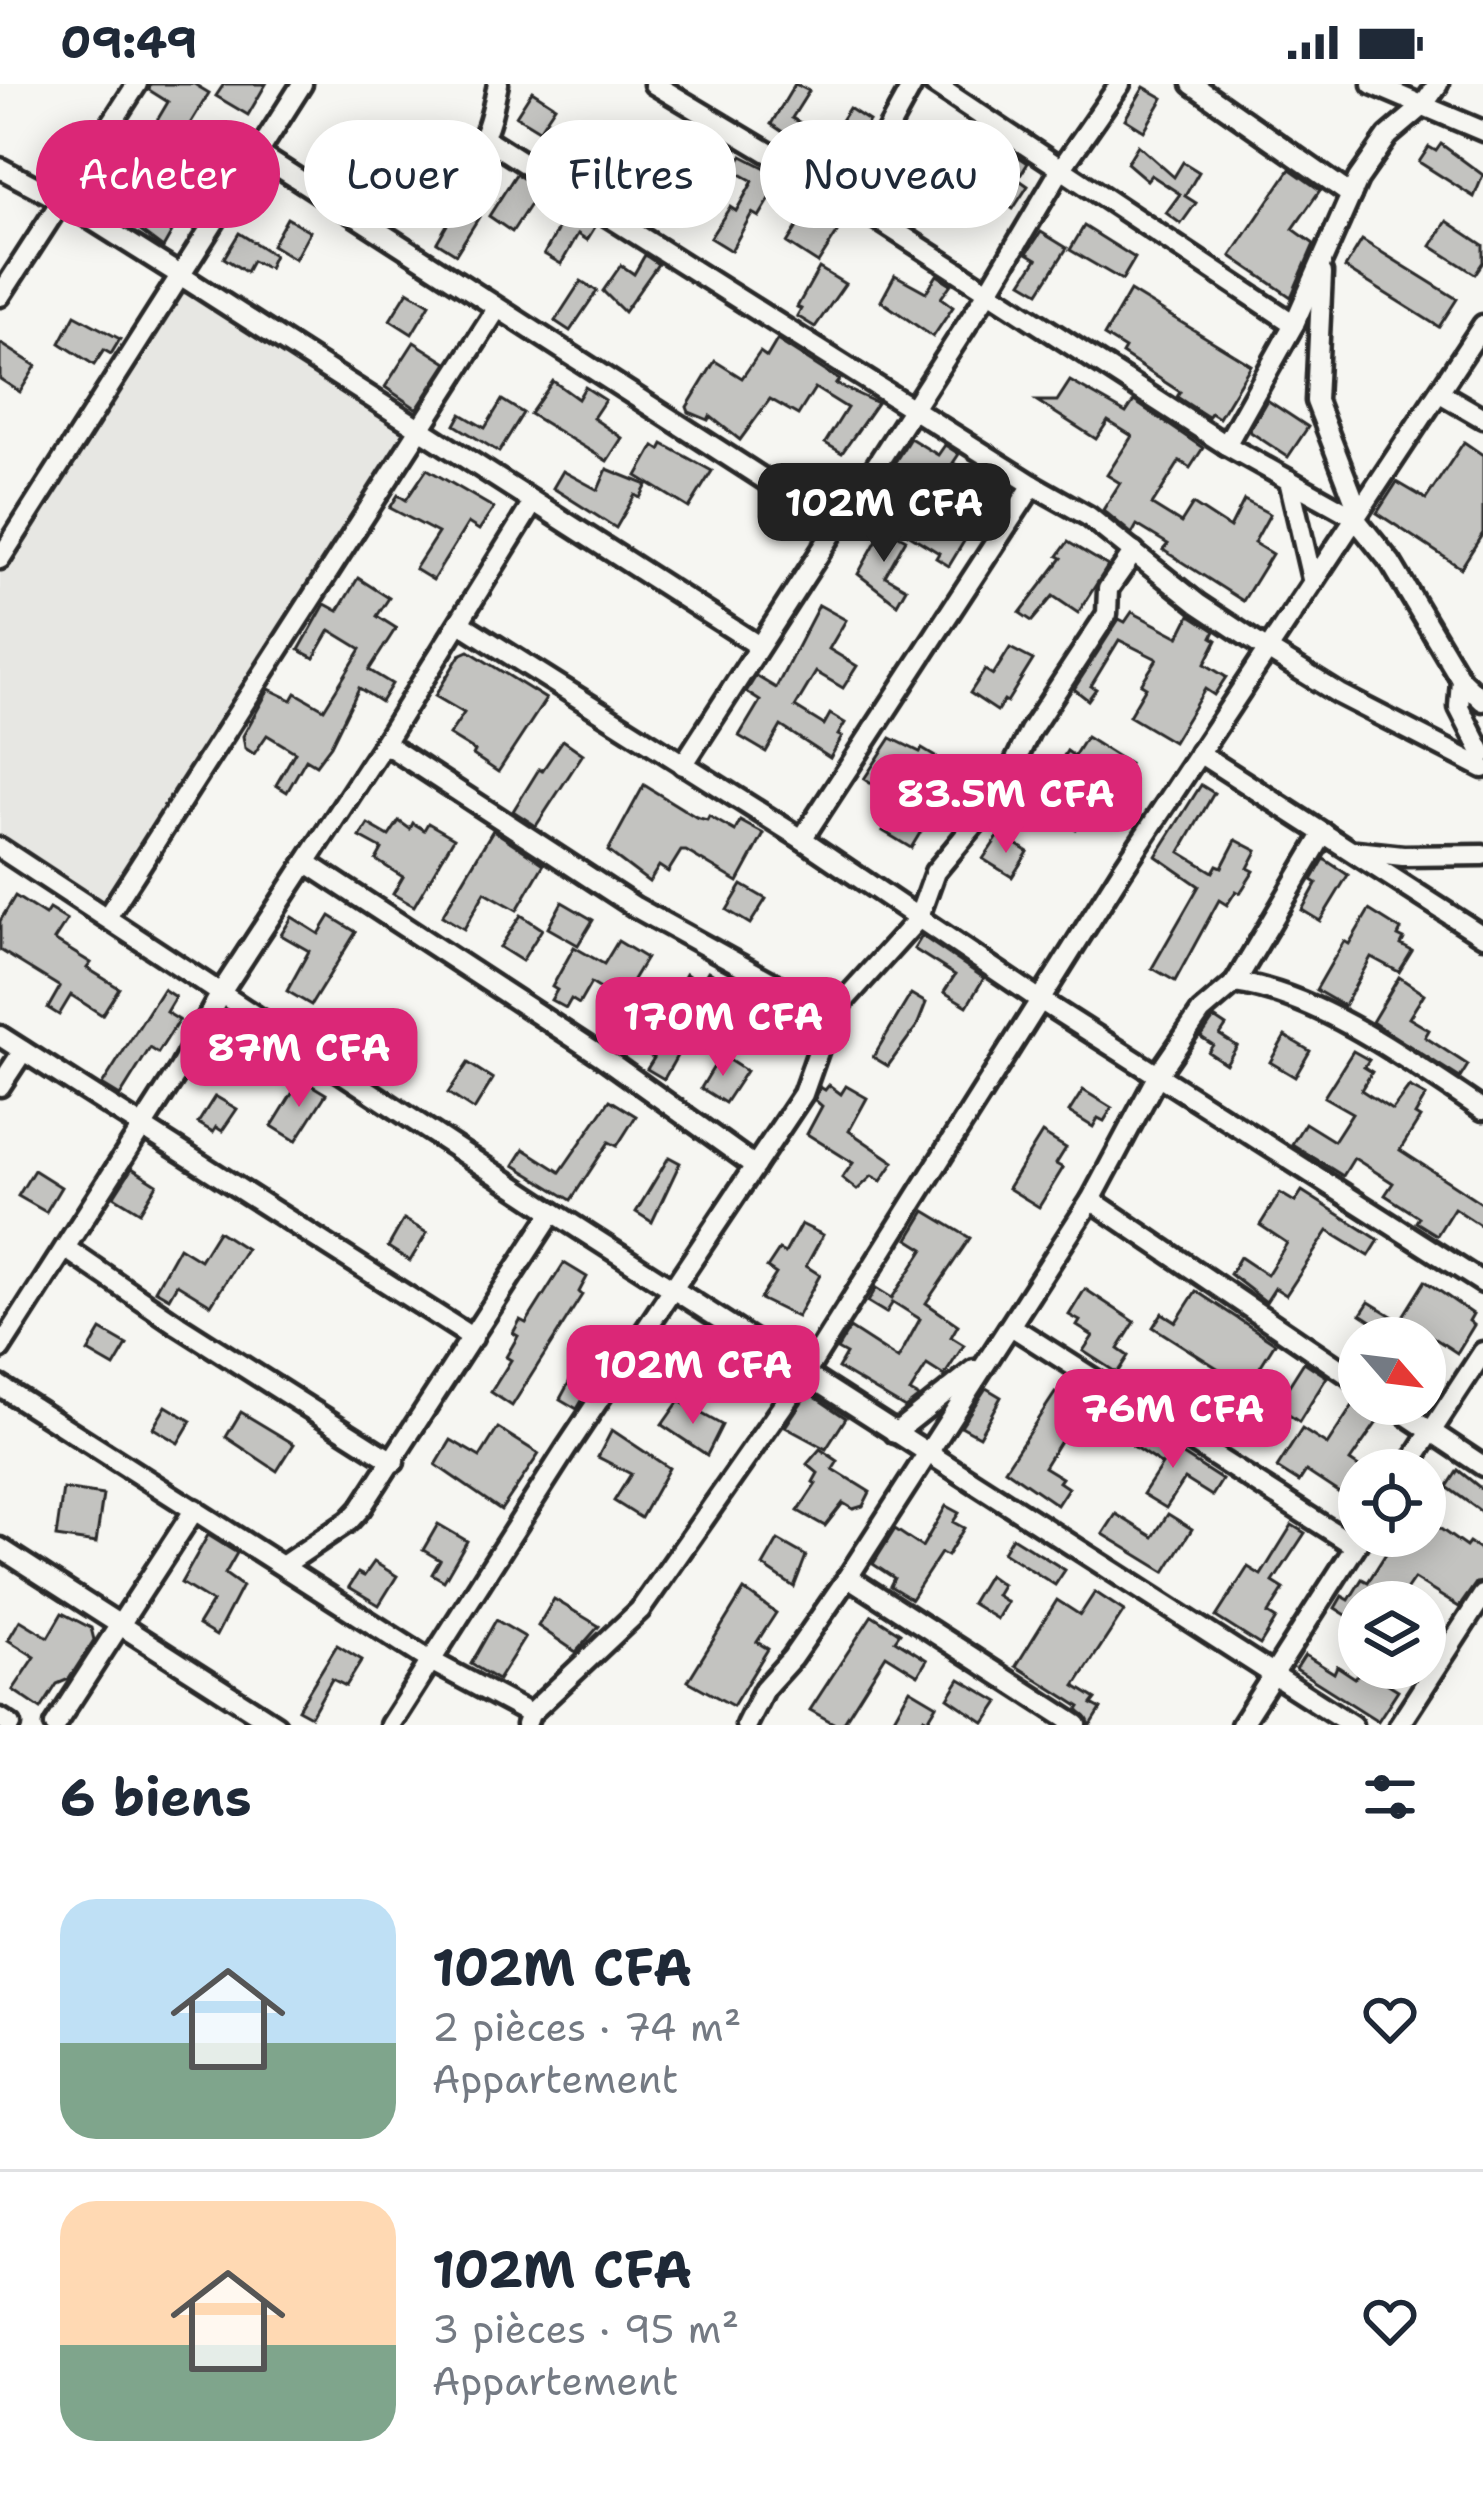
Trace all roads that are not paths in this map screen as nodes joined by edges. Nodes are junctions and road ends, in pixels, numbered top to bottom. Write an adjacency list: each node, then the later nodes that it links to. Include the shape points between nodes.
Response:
1 (136, 84): 12 (street)
2 (302, 84): 13 (street)
3 (498, 84): 14 (street)
4 (654, 84): 17 (street)
5 (913, 84): 15 (street)
6 (934, 84): 20 (street)
7 (1120, 84): 20 (street)
8 (1192, 84): 22 (street)
9 (1372, 84): 11 (street)
10 (1438, 84): 11 (street)
11 (1422, 107): 16 (street); 22 (street, via 1374,154)
12 (114, 120)
13 (280, 120)
14 (488, 120)
15 (893, 120)
16 (1483, 130)
17 (760, 148)
18 (502, 149): 36 (street)
19 (0, 168): 21 (street)
20 (1061, 169): 30 (street); 33 (street)
21 (36, 187)
22 (1352, 195): 28 (street)
23 (46, 228): 31 (street)
24 (105, 228): 29 (street)
25 (213, 228): 29 (street)
26 (377, 228): 32 (street)
27 (890, 228): 30 (street)
28 (1322, 262): 33 (street); 43 (street, via 1316,401)
29 (182, 277): 38 (street); 46 (street)
30 (988, 292): 36 (street); 39 (street)
31 (0, 296)
32 (497, 309): 38 (street); 44 (street)
33 (1294, 325): 39 (street)
34 (1483, 325): 35 (street)
35 (1440, 393): 37 (street); 43 (street)
36 (912, 408): 41 (street); 44 (street)
37 (1483, 418)
38 (419, 428): 42 (street); 64 (street)
39 (1226, 445): 40 (street)
40 (1289, 481): 43 (street); 47 (street)
41 (1033, 485): 45 (street); 59 (street)
42 (533, 503): 48 (street); 49 (street)
43 (1356, 513): 47 (street); 51 (street)
44 (836, 525): 49 (street)
45 (1134, 552): 50 (street); 65 (street, via 1108,589 1107,614 1030,731 999,795 935,872)
46 (0, 559)
47 (1312, 579): 50 (street)
48 (460, 623): 53 (street); 56 (street)
49 (759, 646): 56 (street)
50 (1266, 649): 54 (street); 57 (street)
51 (1462, 680): 52 (street); 55 (street, via 1459,707)
52 (1483, 700)
53 (384, 743): 63 (street); 70 (street, via 635,907)
54 (1199, 753): 58 (street); 69 (street)
55 (1483, 754)
56 (682, 765): 59 (street)
57 (1483, 768)
58 (1324, 832): 61 (street); 67 (street)
59 (802, 838): 65 (street)
60 (0, 848): 64 (street)
61 (1352, 850): 62 (street); 66 (street)
62 (1483, 855)
63 (307, 862): 68 (street); 77 (street)
64 (107, 917): 68 (street)
65 (918, 919): 69 (street); 70 (street)
66 (1483, 936)
67 (1235, 983): 73 (street, via 1201,1012); 75 (street, via 1334,1019)
68 (222, 991): 76 (street); 79 (street)
69 (1040, 1000): 73 (street); 89 (street)
70 (831, 1015): 77 (street, via 803,1094)
71 (0, 1036): 72 (street)
72 (23, 1051): 74 (street); 76 (street)
73 (1159, 1073): 78 (street); 81 (street)
74 (0, 1087)
75 (1483, 1110)
76 (141, 1127): 80 (street); 84 (street)
77 (754, 1166): 82 (street)
78 (1091, 1200): 83 (street); 88 (street)
79 (553, 1212): 82 (street); 84 (street)
80 (65, 1248): 85 (street); 96 (street)
81 (1483, 1283)
82 (674, 1289): 89 (street); 106 (street)
83 (1011, 1326): 87 (street); 99 (street)
84 (473, 1338): 96 (street)
85 (0, 1349)
86 (1483, 1352): 92 (street)
87 (988, 1360): 93 (street); 95 (street)
88 (1338, 1368)
89 (805, 1374): 93 (street); 109 (street, via 640,1610)
90 (0, 1386): 98 (street)
91 (1420, 1425): 92 (street)
92 (1430, 1432): 94 (street); 97 (street)
93 (895, 1433): 95 (street)
94 (1419, 1449)
95 (926, 1453): 103 (street); 107 (street)
96 (394, 1462): 102 (street, via 350,1521)
97 (1483, 1466)
98 (194, 1509): 102 (street); 105 (street)
99 (1338, 1528)
100 (0, 1548): 105 (street)
101 (1348, 1557): 107 (street)
102 (284, 1564): 106 (street)
103 (848, 1577): 114 (street); 115 (street)
104 (1483, 1595): 118 (street)
105 (119, 1626): 111 (street); 112 (street)
106 (429, 1660): 109 (street); 113 (street)
107 (1272, 1673): 116 (street); 117 (street)
108 (0, 1718): 110 (street)
109 (528, 1719)
110 (10, 1725)
111 (55, 1725)
112 (276, 1725)
113 (390, 1725)
114 (746, 1725)
115 (1077, 1725)
116 (1241, 1725)
117 (1352, 1725)
118 (1399, 1725)

